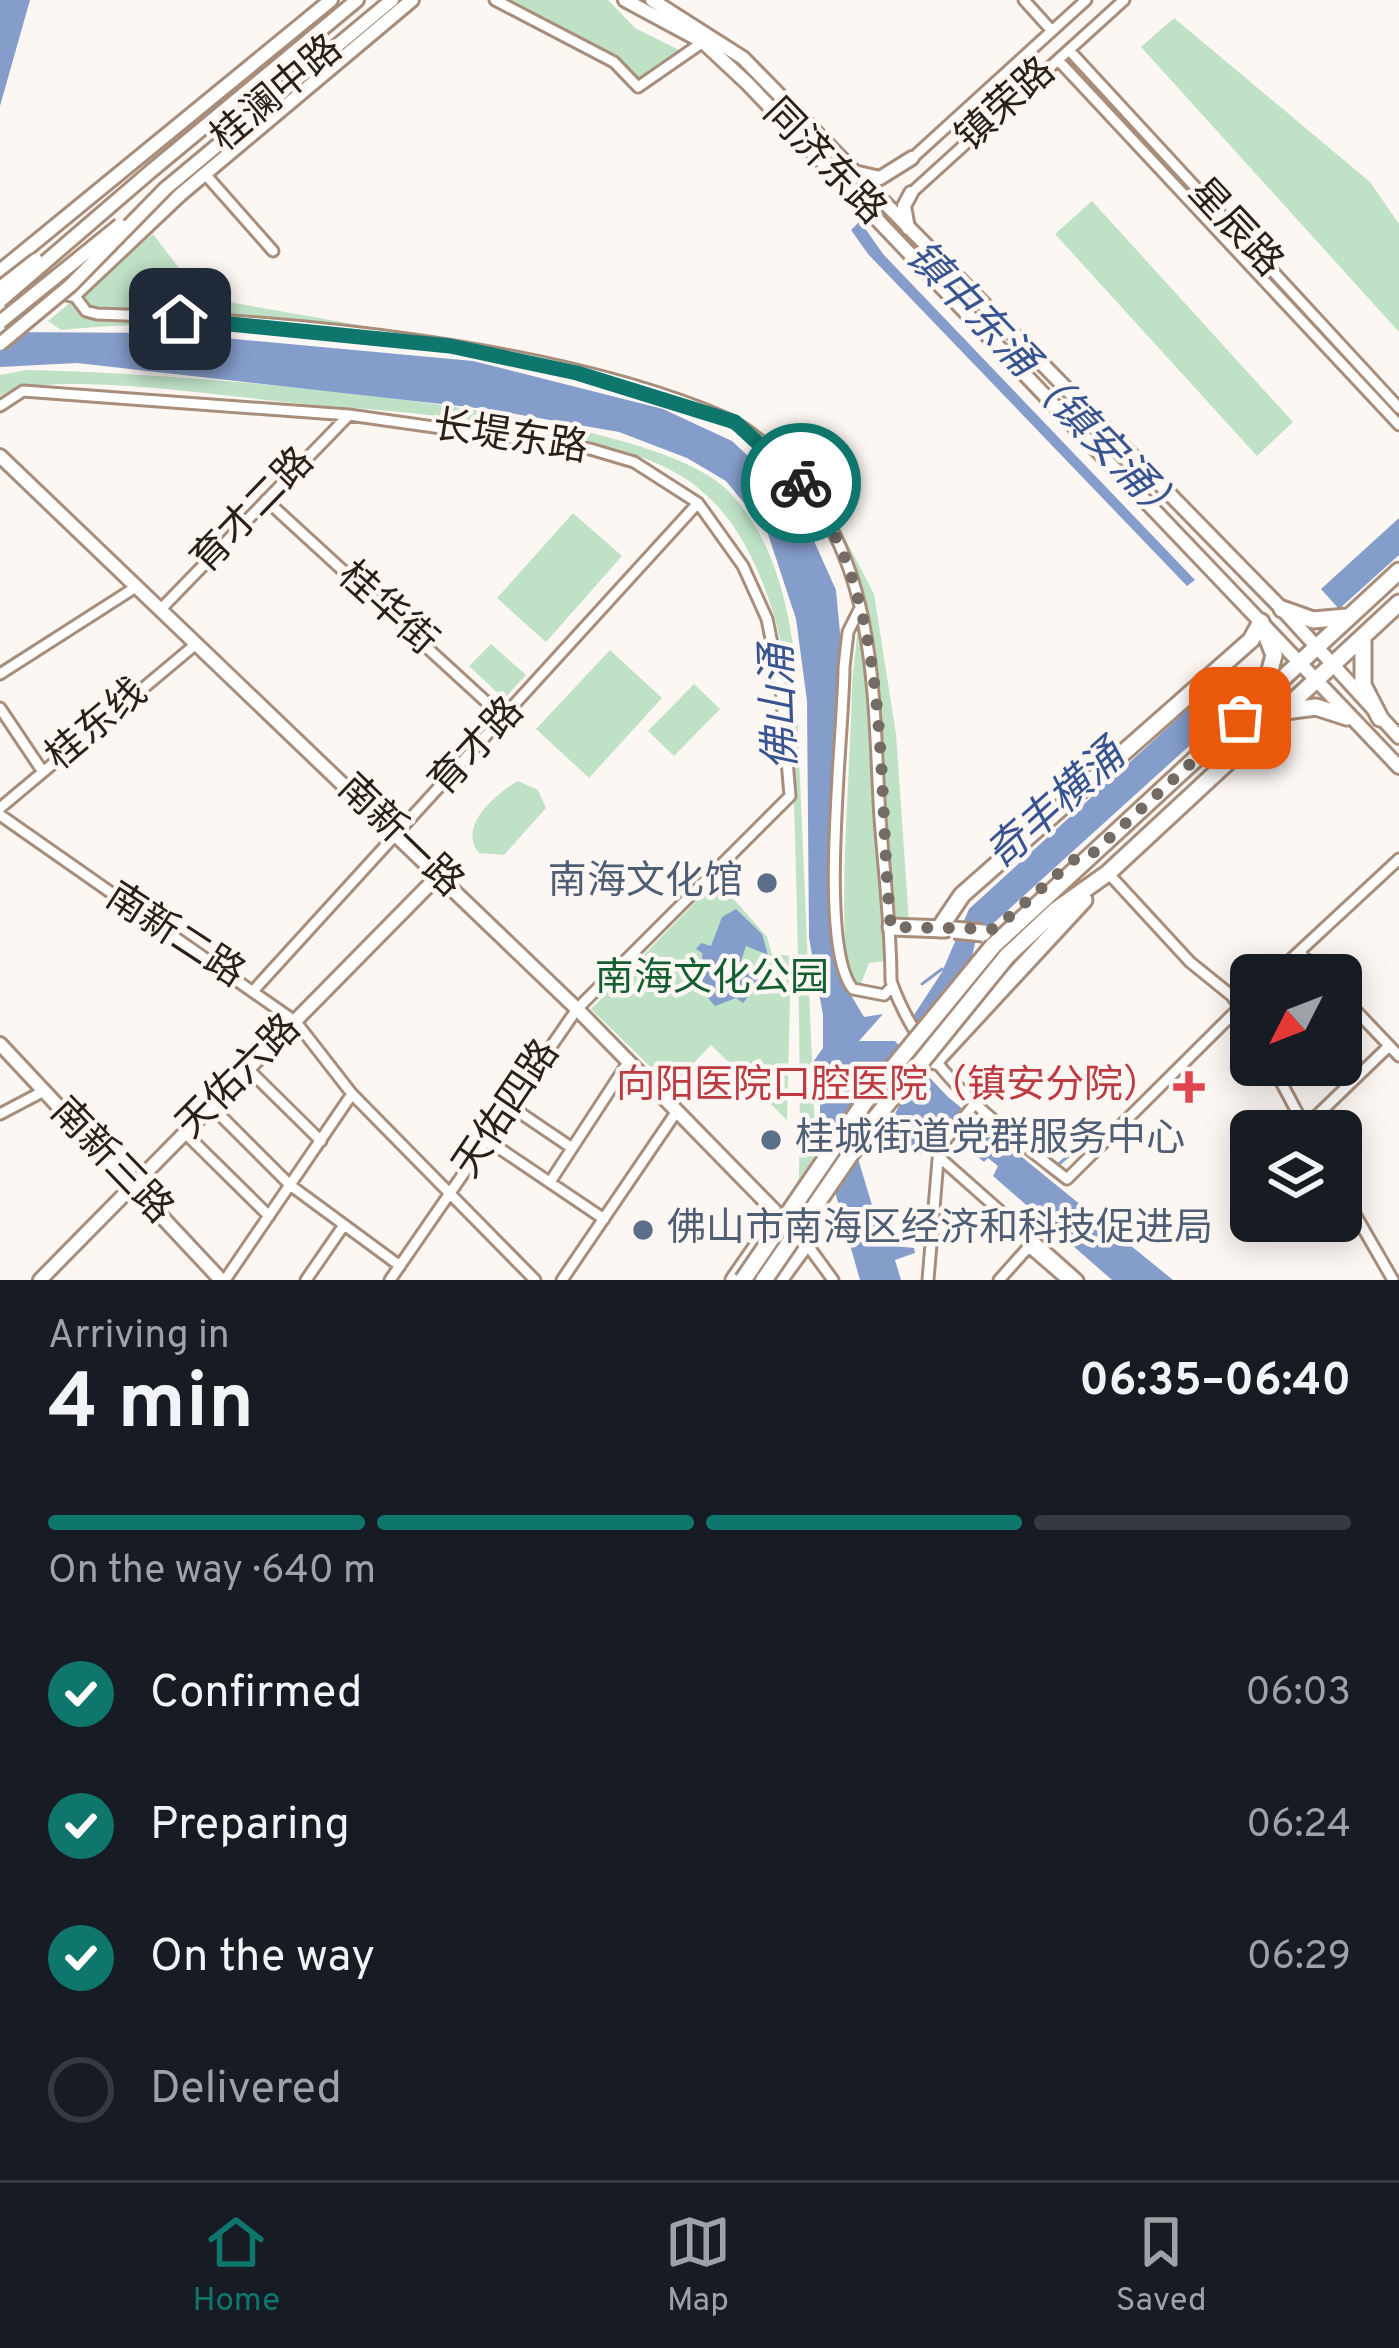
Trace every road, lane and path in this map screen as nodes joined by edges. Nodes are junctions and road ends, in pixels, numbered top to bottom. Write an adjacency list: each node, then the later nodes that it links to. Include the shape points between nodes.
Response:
1 (331, 0): 20 (main road)
2 (357, 0): 20 (main road, 桂澜中路)
3 (412, 0): 10 (main road)
4 (495, 0): 13 (street, via 614,62 638,87)
5 (625, 0): 13 (main road, 同济东路)
6 (652, 0): 24 (main road, 同济东路, via 743,58)
7 (1024, 0): 12 (street)
8 (1086, 0): 12 (street, 镇荣路)
9 (1124, 0): 14 (street, 镇荣路)
10 (388, 8): 11 (main road, 桂澜中路); 19 (main road)
11 (357, 29): 15 (main road, 桂澜中路); 19 (main road)
12 (1052, 31): 17 (street, 镇荣路)
13 (703, 42): 51 (main road, 同济东路)
14 (1069, 50): 16 (street, 镇荣路); 38 (street, 星辰路)
15 (324, 57): 19 (main road); 22 (main road, 桂澜中路)
16 (1058, 60): 18 (street, 镇荣路); 40 (street)
17 (1012, 67): 18 (street, via 1018,81); 21 (street, 镇荣路)
18 (1032, 83): 27 (street, 镇荣路)
19 (310, 86): 22 (main road)
20 (188, 129): 23 (main road, 桂澜中路); 31 (main road)
21 (912, 158): 24 (main road, via 880,178); 26 (street, 镇荣路)
22 (200, 169): 25 (main road, 桂澜中路); 30 (street); 33 (main road)
23 (151, 171): 32 (main road, bridge); 34 (main road, bridge)
24 (854, 172): 26 (main road, 同济东路)
25 (165, 189): 35 (main road, bridge); 36 (main road, bridge)
26 (872, 193): 28 (main road, 同济东路)
27 (911, 193): 28 (street, 镇荣路); 29 (main road, via 904,206)
28 (890, 211): 29 (main road, 同济东路)
29 (909, 229): 47 (main road, 同济东路)
30 (273, 251)
31 (0, 271)
32 (0, 284): 33 (main road)
33 (74, 295): 49 (street, via 97,314 450,346 577,373 735,422 805,488 842,553)
34 (0, 301)
35 (0, 322)
36 (0, 344)
37 (0, 406): 39 (street, 长堤东路, via 23,391)
38 (1399, 408)
39 (349, 415): 42 (street, 育才二路); 43 (street, 长堤东路, via 590,449 634,462)
40 (1399, 425)
41 (0, 456): 45 (main road, 南新一路)
42 (266, 500): 48 (street, 育才二路); 64 (street, 桂华街)
43 (698, 503): 64 (street, 育才路); 68 (street, 长堤东路, via 726,535 767,620)
44 (1399, 571): 50 (highway)
45 (136, 586): 48 (main road, 南新一路); 57 (street)
46 (1398, 604): 52 (highway)
47 (1282, 609): 50 (highway, via 1313,620); 54 (main road, 同济东路)
48 (160, 610): 53 (main road, 南新一路)
49 (859, 610): 75 (street, via 871,659); 79 (street, via 844,667 839,959 853,989 884,995)
50 (1350, 616): 54 (highway)
51 (1262, 622): 55 (main road, 同济东路); 59 (highway, via 1274,655); 76 (highway, via 962,895)
52 (1363, 637): 56 (highway); 63 (highway, via 1363,685)
53 (196, 644): 67 (street, 桂东线); 70 (main road, 南新一路)
54 (1318, 646): 55 (highway); 56 (main road, 同济东路)
55 (1300, 662): 58 (main road, 同济东路); 59 (highway)
56 (1334, 665): 58 (highway); 63 (main road, 同济东路)
57 (0, 674)
58 (1316, 681): 61 (highway); 62 (main road, 同济东路)
59 (1262, 698): 77 (highway)
60 (0, 707): 67 (street)
61 (1282, 711): 62 (highway, via 1316,707); 72 (highway)
62 (1347, 717): 66 (main road, 同济东路)
63 (1380, 718): 65 (main road, 同济东路)
64 (506, 720): 70 (street, 育才路)
65 (1399, 737)
66 (1399, 767)
67 (44, 772): 69 (street, 桂东线)
68 (790, 796): 82 (street, 天佑四路)
69 (0, 812): 80 (street, 南新二路)
70 (396, 833): 73 (main road, 南新一路); 80 (street, 育才路)
71 (1399, 859): 78 (street)
72 (1108, 873): 74 (highway); 81 (street)
73 (439, 875): 82 (main road, 南新一路); 85 (main road, 天佑六路)
74 (1088, 887): 77 (highway); 90 (highway)
75 (891, 927): 76 (highway); 79 (street)
76 (947, 929): 77 (highway, bridge)
77 (994, 945): 124 (highway, bridge, via 864,1103); 125 (highway, bridge)
78 (1299, 952)
79 (893, 986): 90 (street, via 907,1026)
80 (254, 990): 85 (street, 南新二路)
81 (1230, 997)
82 (577, 1009): 89 (main road, 南新一路); 94 (street, 天佑四路)
83 (1230, 1017): 95 (street, via 1067,1179)
84 (1362, 1017): 87 (street)
85 (296, 1022): 91 (main road, 天佑六路); 93 (street, 南新二路)
86 (0, 1044): 92 (main road, 南新三路)
87 (1389, 1046): 88 (street); 98 (street)
88 (1399, 1056)
89 (629, 1061): 97 (main road, 南新一路); 103 (street)
90 (935, 1061): 95 (street)
91 (249, 1070): 96 (main road, 天佑六路); 102 (street)
92 (42, 1092): 99 (street); 106 (main road, 南新三路)
93 (352, 1094): 102 (street); 108 (street, 南新二路)
94 (511, 1106): 101 (street, 天佑四路); 103 (street)
95 (973, 1106): 104 (street)
96 (212, 1107): 100 (main road, 天佑六路); 107 (street)
97 (678, 1110): 110 (street); 111 (main road, 南新一路)
98 (1325, 1110)
99 (0, 1114)
100 (185, 1134): 106 (main road, 天佑六路); 109 (street)
101 (488, 1140): 105 (street); 108 (street, 天佑四路)
102 (321, 1141): 107 (street)
103 (572, 1148): 105 (street)
104 (939, 1157): 115 (street); 128 (street)
105 (550, 1182): 110 (street)
106 (134, 1185): 117 (main road, 天佑六路); 118 (main road, 南新三路)
107 (290, 1185): 109 (street); 112 (street)
108 (450, 1195): 116 (street, 天佑四路); 121 (street, 南新二路)
109 (269, 1216): 118 (street)
110 (604, 1219): 122 (street)
111 (785, 1221): 114 (main road, 南新一路); 123 (highway)
112 (344, 1225): 116 (street); 119 (street)
113 (1362, 1226): 132 (street)
114 (806, 1243): 126 (highway); 127 (street)
115 (1031, 1244): 129 (street); 130 (street); 131 (street)
116 (400, 1266): 120 (street, 天佑四路)
117 (40, 1280)
118 (223, 1280)
119 (306, 1280)
120 (390, 1280)
121 (535, 1280)
122 (562, 1280)
123 (734, 1280)
124 (743, 1280)
125 (764, 1280)
126 (779, 1280)
127 (833, 1280)
128 (928, 1280)
129 (999, 1280)
130 (1067, 1280)
131 (1078, 1280)
132 (1393, 1280)

